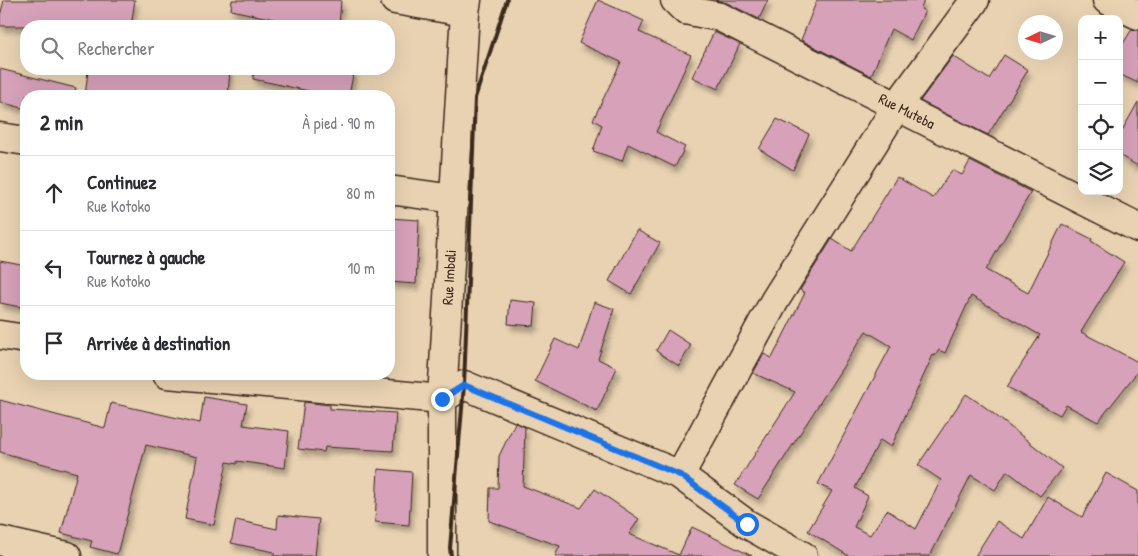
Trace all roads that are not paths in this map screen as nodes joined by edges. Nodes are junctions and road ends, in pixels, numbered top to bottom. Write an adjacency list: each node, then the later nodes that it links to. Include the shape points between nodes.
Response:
1 (395, 0): 5 (street)
2 (675, 0): 7 (street, Rue Muteba, via 685,10 720,17)
3 (975, 0): 7 (street)
4 (1107, 0): 6 (street)
5 (466, 6): 11 (street, Rue Imbali)
6 (1138, 14)
7 (897, 106): 12 (street, Rue Muteba); 17 (street, via 776,300)
8 (0, 137): 9 (street)
9 (20, 140)
10 (395, 191): 11 (street)
11 (454, 199): 16 (street, Rue Imbali)
12 (1138, 228)
13 (0, 335): 14 (street)
14 (20, 338)
15 (233, 380): 16 (street)
16 (442, 399): 17 (street, via 464,385); 20 (street, Rue Imbali)
17 (680, 475): 21 (street, via 747,524)
18 (0, 541): 19 (street)
19 (67, 556)
20 (442, 556)
21 (803, 556)

